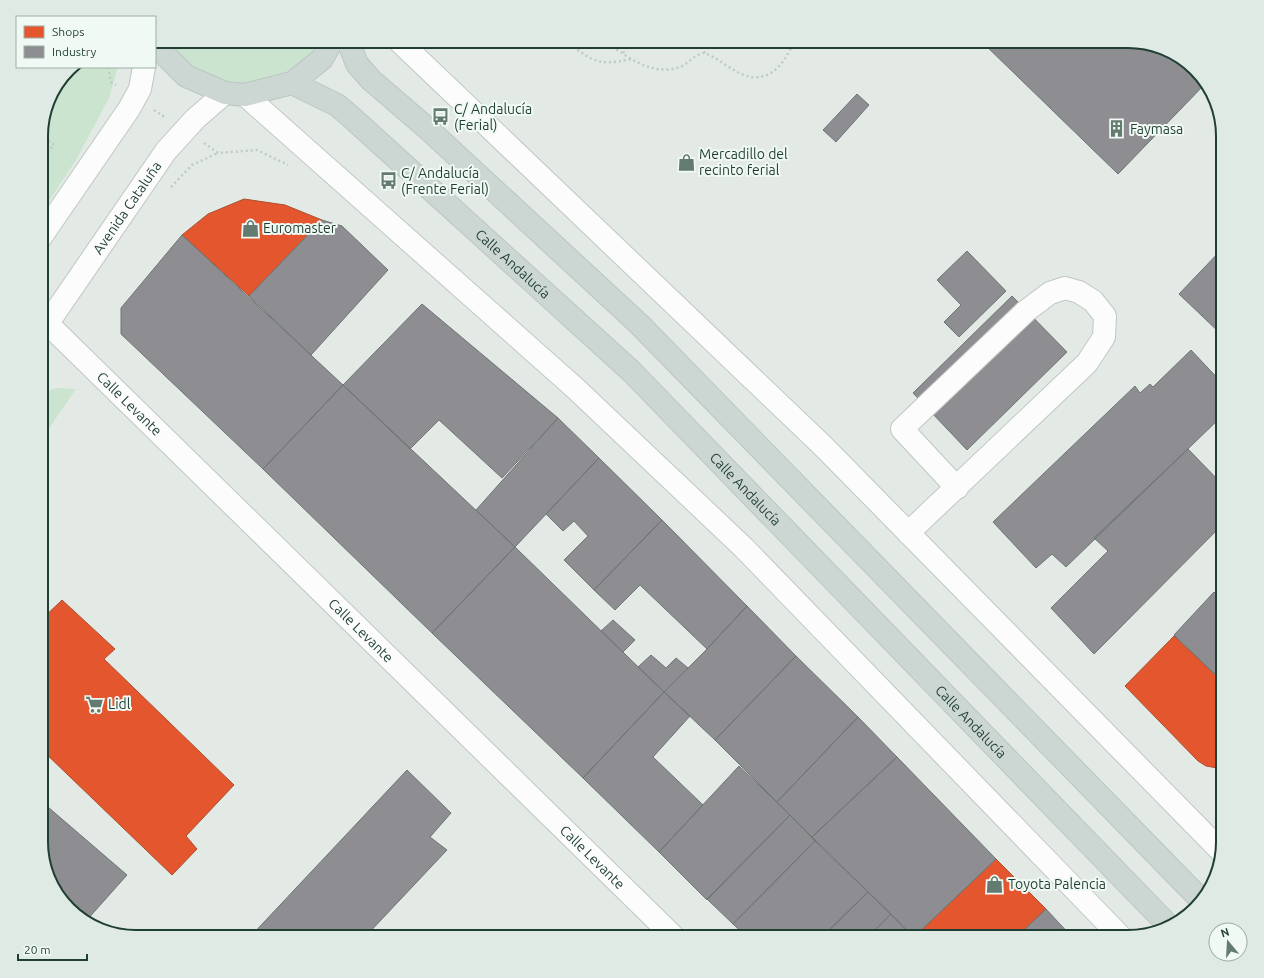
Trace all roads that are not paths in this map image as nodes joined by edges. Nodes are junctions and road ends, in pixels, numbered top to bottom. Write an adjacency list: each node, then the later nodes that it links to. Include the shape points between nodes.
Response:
1 (161, 48): 7 (main road, via 186,76)
2 (328, 48): 6 (main road, via 322,59)
3 (351, 48): 14 (main road, via 357,64 371,80 428,129 639,324)
4 (406, 48): 12 (street, via 824,447)
5 (144, 68): 8 (street, via 140,89 129,109)
6 (292, 83): 7 (main road); 15 (main road, Calle Andalucía, via 337,105 350,116 631,371)
7 (235, 94): 9 (street, Avenida Cataluña, via 195,119 166,151); 17 (street, via 575,388 744,548)
8 (48, 227)
9 (48, 323)
10 (48, 333): 16 (street, Calle Levante)
11 (957, 488): 11 (street, via 902,429 1026,311 1050,293 1065,288 1079,292 1094,301 1105,316 1104,337 1087,363); 12 (street)
12 (908, 533): 13 (street)
13 (1216, 845)
14 (1197, 896)
15 (1165, 922)
16 (667, 930)
17 (1114, 930)

